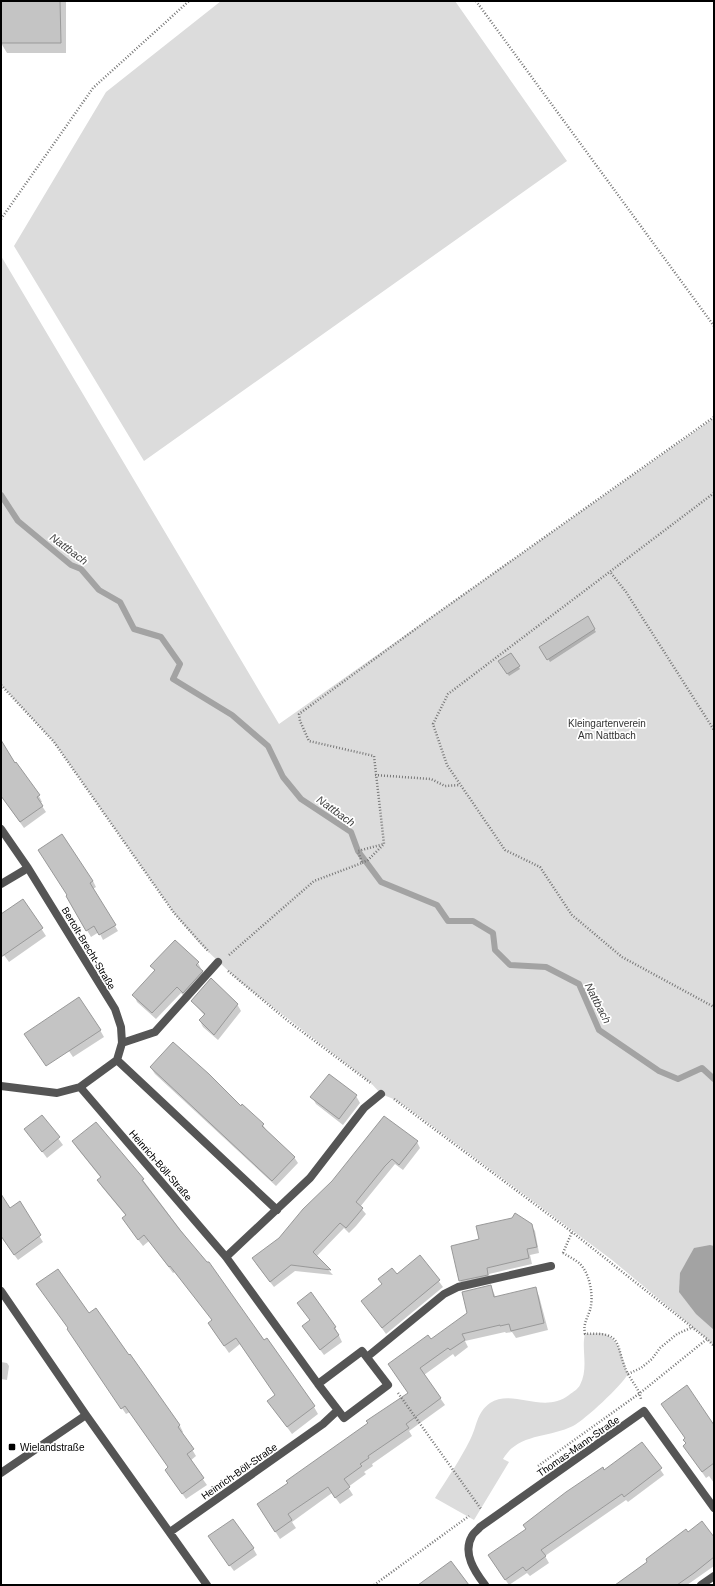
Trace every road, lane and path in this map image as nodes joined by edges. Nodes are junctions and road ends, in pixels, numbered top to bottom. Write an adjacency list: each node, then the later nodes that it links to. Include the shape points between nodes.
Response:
1 (189, 1): 3 (path, via 93,88)
2 (476, 1): 4 (path)
3 (1, 219)
4 (714, 326)
5 (714, 417): 12 (path, via 432,616 299,714 309,741 374,756)
6 (714, 493): 7 (path)
7 (611, 573): 9 (path, via 626,592); 10 (path, via 448,694 433,724 447,765)
8 (1, 685): 16 (path, via 54,742 174,913)
9 (714, 730)
10 (461, 785): 12 (path, via 445,786 431,779 375,774); 17 (path, via 505,850 540,867 572,915 622,957)
11 (1, 829): 14 (street, Bertolt-Brecht-Straße)
12 (384, 844): 13 (path); 13 (path, via 358,851)
13 (362, 863): 16 (path, via 314,881 231,954)
14 (28, 868): 15 (street); 18 (street, Bertolt-Brecht-Straße, via 115,1009 121,1027)
15 (1, 884)
16 (218, 962): 18 (street, via 155,1032); 22 (path, via 370,1082)
17 (714, 1007)
18 (122, 1043): 19 (street, Bertolt-Brecht-Straße)
19 (117, 1060): 21 (street); 23 (street)
20 (1, 1086): 21 (street, via 57,1093)
21 (80, 1087): 26 (street, Heinrich-Böll-Straße)
22 (381, 1094): 23 (street, via 364,1108 310,1178); 24 (path, via 402,1104)
23 (277, 1210): 26 (street)
24 (572, 1232): 25 (path); 29 (path)
25 (563, 1253): 27 (path, via 558,1262); 33 (path, via 579,1263 589,1284 592,1298 584,1326 585,1334 603,1332 612,1337 620,1347)
26 (226, 1257): 34 (street, Heinrich-Böll-Straße)
27 (551, 1266): 32 (street, via 458,1287 444,1294)
28 (1, 1291): 39 (street)
29 (693, 1327): 30 (path); 33 (path, via 677,1334 660,1348 652,1359)
30 (708, 1339): 31 (path); 36 (path)
31 (714, 1346)
32 (367, 1357): 34 (street, via 362,1351); 35 (street)
33 (628, 1374): 36 (path)
34 (318, 1384): 37 (street, Heinrich-Böll-Straße)
35 (388, 1385): 37 (street, via 344,1418); 43 (path, via 400,1395)
36 (640, 1393): 38 (path); 40 (path)
37 (338, 1410): 46 (street, Heinrich-Böll-Straße, via 323,1424)
38 (644, 1411): 44 (street); 45 (street, Thomas-Mann-Straße)
39 (86, 1415): 41 (street); 46 (street)
40 (538, 1467)
41 (1, 1473)
42 (487, 1503): 43 (path)
43 (480, 1508): 45 (path); 49 (path)
44 (714, 1508)
45 (489, 1521): 50 (street, Thomas-Mann-Straße, via 471,1536 469,1549 471,1563)
46 (170, 1532): 48 (street)
47 (714, 1576): 51 (street)
48 (207, 1585)
49 (374, 1585)
50 (485, 1585)
51 (701, 1585)

